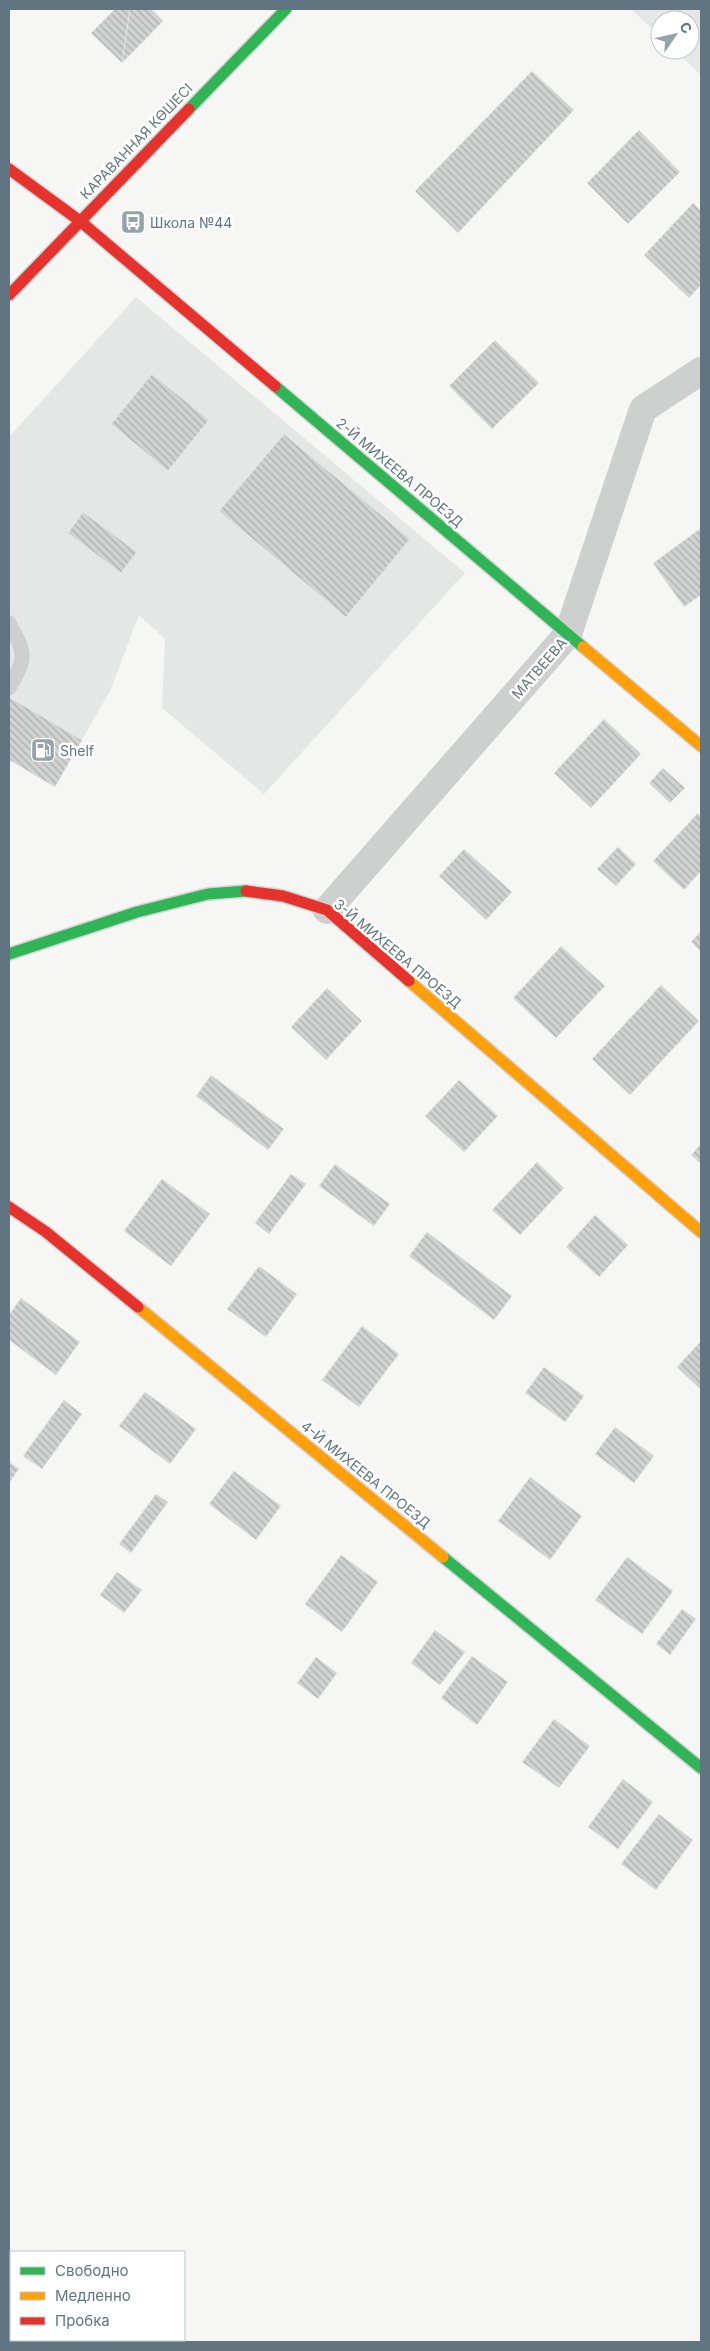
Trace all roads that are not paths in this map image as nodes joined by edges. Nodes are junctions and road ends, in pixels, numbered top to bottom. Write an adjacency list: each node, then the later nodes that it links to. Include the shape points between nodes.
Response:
1 (286, 9): 3 (street, КАРАВАННАЯ КӨШЕСІ)
2 (9, 169): 3 (street, 2-Й МИХЕЕВА ПРОЕЗД)
3 (80, 221): 4 (street, КАРАВАННАЯ КӨШЕСІ); 7 (street, 2-Й МИХЕЕВА ПРОЕЗД)
4 (9, 295)
5 (701, 371): 7 (street, МАТВЕЕВА, via 643,409)
6 (9, 623): 8 (lane, via 23,654)
7 (568, 634): 9 (street, 2-Й МИХЕЕВА ПРОЕЗД); 10 (street, МАТВЕЕВА)
8 (9, 688)
9 (701, 746)
10 (327, 910): 11 (street, 3-Й МИХЕЕВА ПРОЕЗД, via 283,896 247,891 208,894 137,912); 13 (street, 3-Й МИХЕЕВА ПРОЕЗД)
11 (9, 954)
12 (9, 1207): 14 (street, 4-Й МИХЕЕВА ПРОЕЗД, via 46,1232)
13 (701, 1232)
14 (701, 1768)

